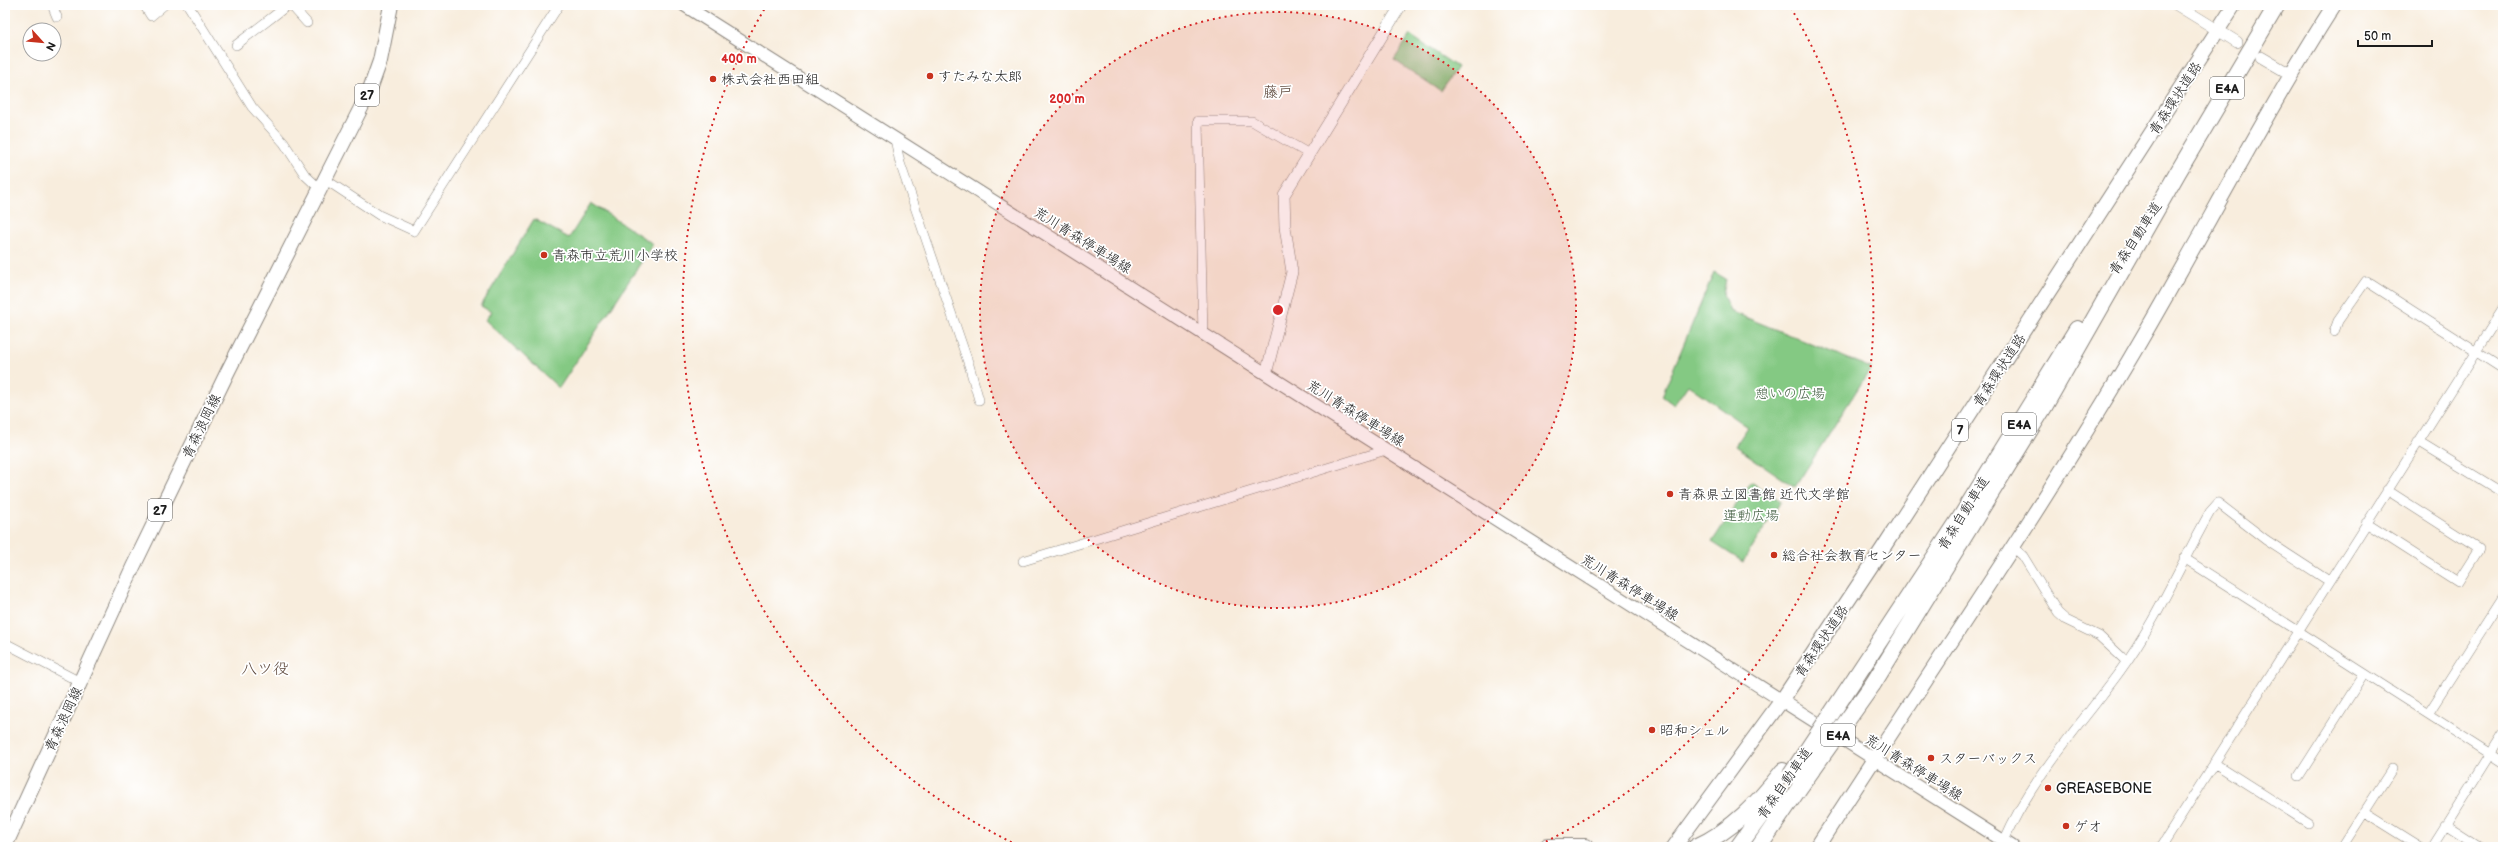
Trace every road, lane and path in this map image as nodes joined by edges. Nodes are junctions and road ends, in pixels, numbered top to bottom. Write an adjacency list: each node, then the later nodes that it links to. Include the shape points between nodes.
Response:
1 (52, 5): 14 (street)
2 (144, 5): 3 (street, via 151,16)
3 (164, 5)
4 (188, 5): 24 (street, via 252,107 284,143 305,175)
5 (290, 5): 15 (street); 18 (street)
6 (391, 5): 24 (main road, 青森浪岡線 / 27, via 380,61 369,92)
7 (559, 5): 24 (street, via 414,231)
8 (684, 5): 21 (main road, 荒川青森停車場線)
9 (1401, 5): 22 (street)
10 (2177, 5): 16 (street)
11 (2234, 5): 16 (main road, 青森環状道路 / 7)
12 (2277, 5): 23 (highway, 青森自動車道 / E4A)
13 (2334, 5): 20 (main road)
14 (57, 17)
15 (307, 23)
16 (2218, 31): 17 (street); 47 (main road, 青森環状道路 / 7)
17 (2237, 42)
18 (236, 45)
19 (2261, 57): 20 (street)
20 (2290, 74): 37 (main road, via 2129,361)
21 (895, 139): 27 (main road, 荒川青森停車場線); 31 (street, via 900,163)
22 (1308, 154): 27 (street, via 1252,121 1198,121); 30 (street, via 1284,195 1285,227 1292,272)
23 (2178, 172): 56 (highway, 青森自動車道 / E4A, bridge, via 1959,520 1829,717); 56 (highway, 青森自動車道 / E4A, bridge, via 2044,407 1868,691)
24 (323, 185): 46 (main road, 青森浪岡線 / 27, via 228,371)
25 (2503, 309): 28 (street)
26 (2334, 332): 28 (street, via 2338,321 2366,281)
27 (1203, 334): 30 (main road, 荒川青森停車場線)
28 (2476, 352): 29 (street); 32 (street)
29 (2503, 369)
30 (1266, 374): 33 (main road, 荒川青森停車場線)
31 (979, 400)
32 (2418, 441): 34 (street); 35 (street)
33 (1386, 450): 39 (street); 47 (main road, 荒川青森停車場線)
34 (2387, 490): 36 (street); 36 (street, via 2478,549 2458,582)
35 (2503, 493)
36 (2366, 523): 40 (street)
37 (2013, 547): 44 (street, via 2023,556 2058,613 2066,620 2099,636); 51 (main road)
38 (2184, 558): 40 (street, via 2210,512 2218,503 2266,540); 42 (street); 44 (street, via 2148,629)
39 (1023, 561)
40 (2329, 581): 42 (street)
41 (2503, 597): 48 (street)
42 (2298, 631): 45 (street); 53 (street)
43 (5, 643): 46 (street)
44 (2126, 661): 60 (street, via 2047,766 2010,826)
45 (2364, 674): 48 (street); 55 (street)
46 (80, 682): 61 (main road, 青森浪岡線 / 27)
47 (1782, 700): 51 (main road, 荒川青森停車場線); 64 (main road, 青森環状道路 / 7)
48 (2428, 714): 50 (street)
49 (2503, 734): 50 (street)
50 (2491, 754): 52 (street); 59 (street)
51 (1874, 760): 60 (main road, 荒川青森停車場線); 69 (main road)
52 (2503, 762)
53 (2214, 763): 58 (street); 70 (street)
54 (2392, 769): 57 (street)
55 (2299, 776)
56 (1796, 780): 65 (highway, via 1758,803 1726,831); 66 (highway, 青森自動車道 / E4A); 67 (highway, 青森自動車道 / E4A); 68 (highway)
57 (2364, 812): 71 (street); 72 (street)
58 (2308, 823)
59 (2446, 825): 73 (street); 74 (street)
60 (2008, 844)
61 (5, 846)
62 (1548, 847): 63 (highway)
63 (1585, 847)
64 (1674, 847)
65 (1696, 847)
66 (1738, 847)
67 (1759, 847)
68 (1771, 847)
69 (1817, 847)
70 (2161, 847)
71 (2342, 847)
72 (2420, 847)
73 (2432, 847)
74 (2479, 847)

